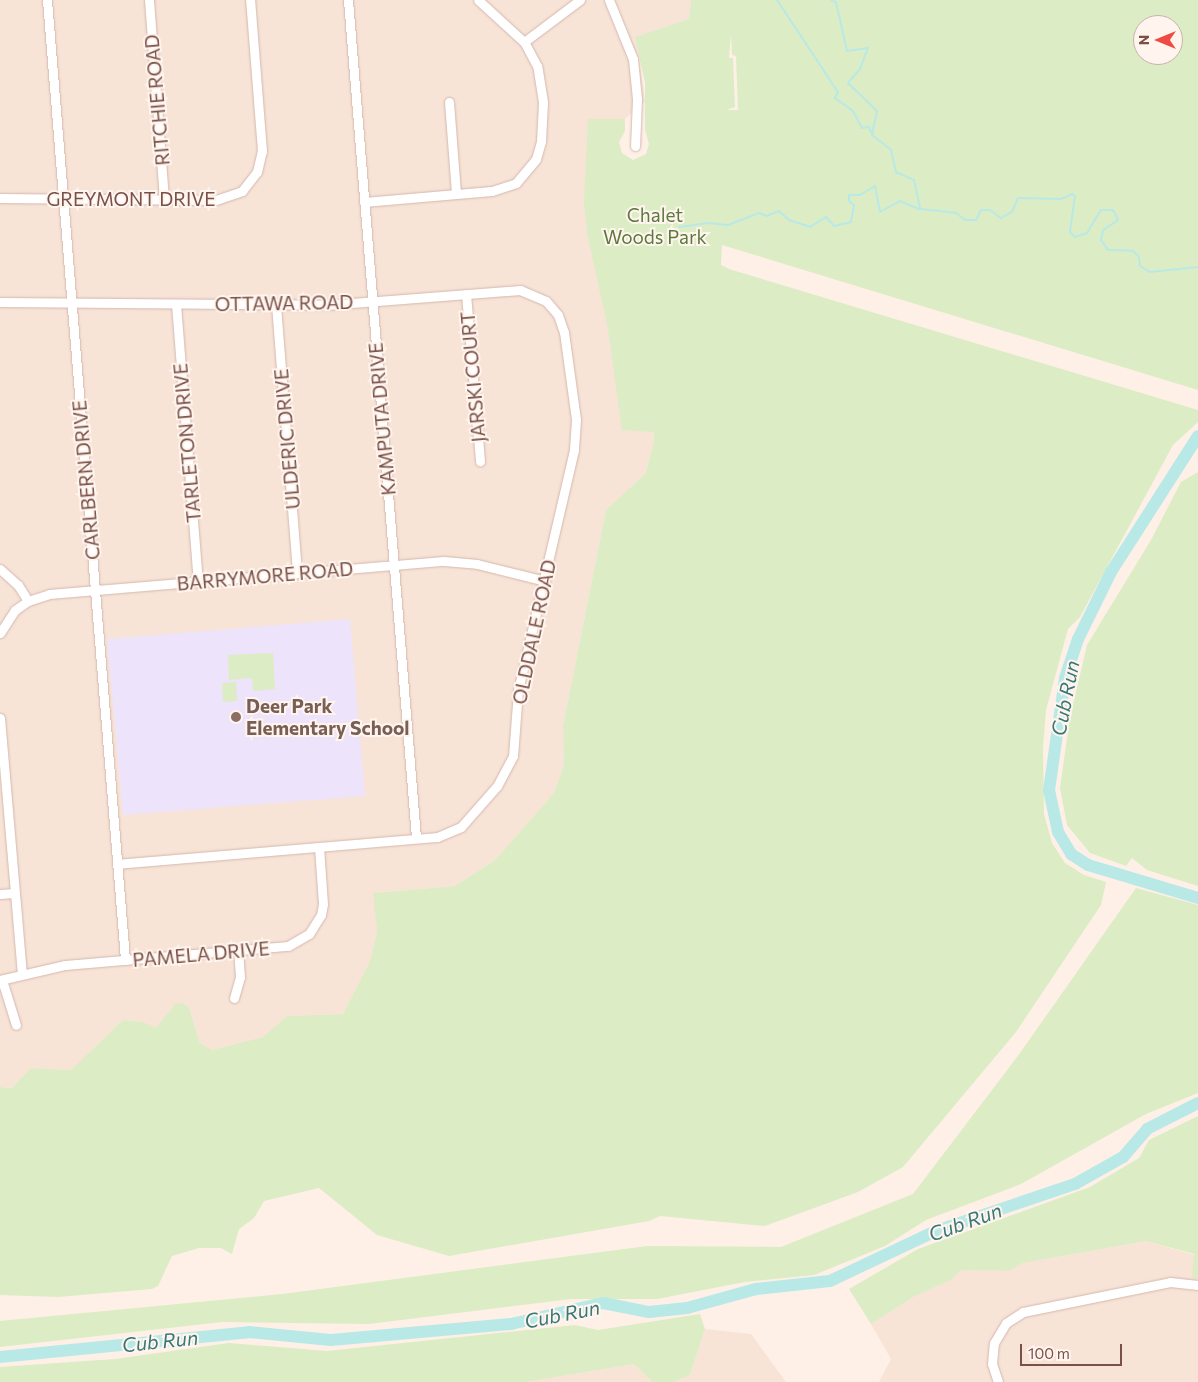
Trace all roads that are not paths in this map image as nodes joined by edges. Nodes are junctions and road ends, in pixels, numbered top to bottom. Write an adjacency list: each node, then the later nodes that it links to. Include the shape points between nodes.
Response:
1 (46, 0): 13 (street, CARLBERN DRIVE)
2 (149, 0): 14 (street, RITCHIE ROAD)
3 (250, 0): 14 (street, GREYMONT DRIVE, via 262,151 257,172 242,191 225,199)
4 (348, 0): 15 (street, KAMPUTA DRIVE)
5 (478, 0): 8 (street)
6 (580, 0): 8 (street)
7 (609, 0): 10 (street, via 633,60 637,99)
8 (524, 42): 11 (street, via 537,66 542,89 541,142 536,159 524,177 507,187)
9 (448, 102): 11 (street)
10 (635, 146)
11 (456, 194): 15 (street)
12 (0, 198): 13 (street, GREYMONT DRIVE)
13 (63, 199): 14 (street, GREYMONT DRIVE); 18 (street, CARLBERN DRIVE)
14 (164, 199)
15 (364, 202): 19 (street, KAMPUTA DRIVE)
16 (466, 294): 19 (street, OTTAWA ROAD); 22 (street, OTTAWA ROAD, via 515,290 530,293 546,301); 23 (street, JARSKI COURT)
17 (0, 302): 18 (street, OTTAWA ROAD)
18 (71, 302): 20 (street, OTTAWA ROAD); 29 (street, CARLBERN DRIVE)
19 (372, 302): 21 (street, OTTAWA ROAD); 24 (street, KAMPUTA DRIVE)
20 (176, 304): 21 (street, OTTAWA ROAD); 28 (street, TARLETON DRIVE)
21 (276, 305): 26 (street, ULDERIC DRIVE)
22 (558, 315): 27 (street, OLDDALE ROAD, via 564,332 576,437)
23 (480, 461)
24 (394, 565): 26 (street, BARRYMORE ROAD); 27 (street, BARRYMORE ROAD, via 464,562); 34 (street, KAMPUTA DRIVE)
25 (0, 569): 30 (street, via 18,584)
26 (297, 573): 28 (street, BARRYMORE ROAD)
27 (545, 581): 34 (street, OLDDALE ROAD, via 518,690 516,742 508,771 461,827 443,836)
28 (198, 582): 29 (street, BARRYMORE ROAD)
29 (95, 590): 30 (street, BARRYMORE ROAD, via 49,594); 36 (street, CARLBERN DRIVE)
30 (28, 601): 31 (street, BARRYMORE ROAD, via 15,610)
31 (0, 633)
32 (0, 718): 33 (street)
33 (3, 793): 37 (street)
34 (416, 838): 35 (street, OLDDALE ROAD)
35 (319, 847): 36 (street, OLDDALE ROAD); 39 (street, PAMELA DRIVE, via 323,904 314,928 288,946)
36 (117, 864): 40 (street, CARLBERN DRIVE)
37 (14, 892): 38 (street); 41 (street)
38 (0, 894)
39 (238, 951): 40 (street, PAMELA DRIVE); 43 (street, via 240,977)
40 (125, 960): 41 (street, PAMELA DRIVE)
41 (22, 973): 42 (street, PAMELA DRIVE)
42 (1, 980): 44 (street)
43 (234, 998)
44 (16, 1025)
45 (1198, 1285): 46 (street, via 1170,1282 1023,1312 1006,1323 994,1343 992,1364)
46 (998, 1382)

